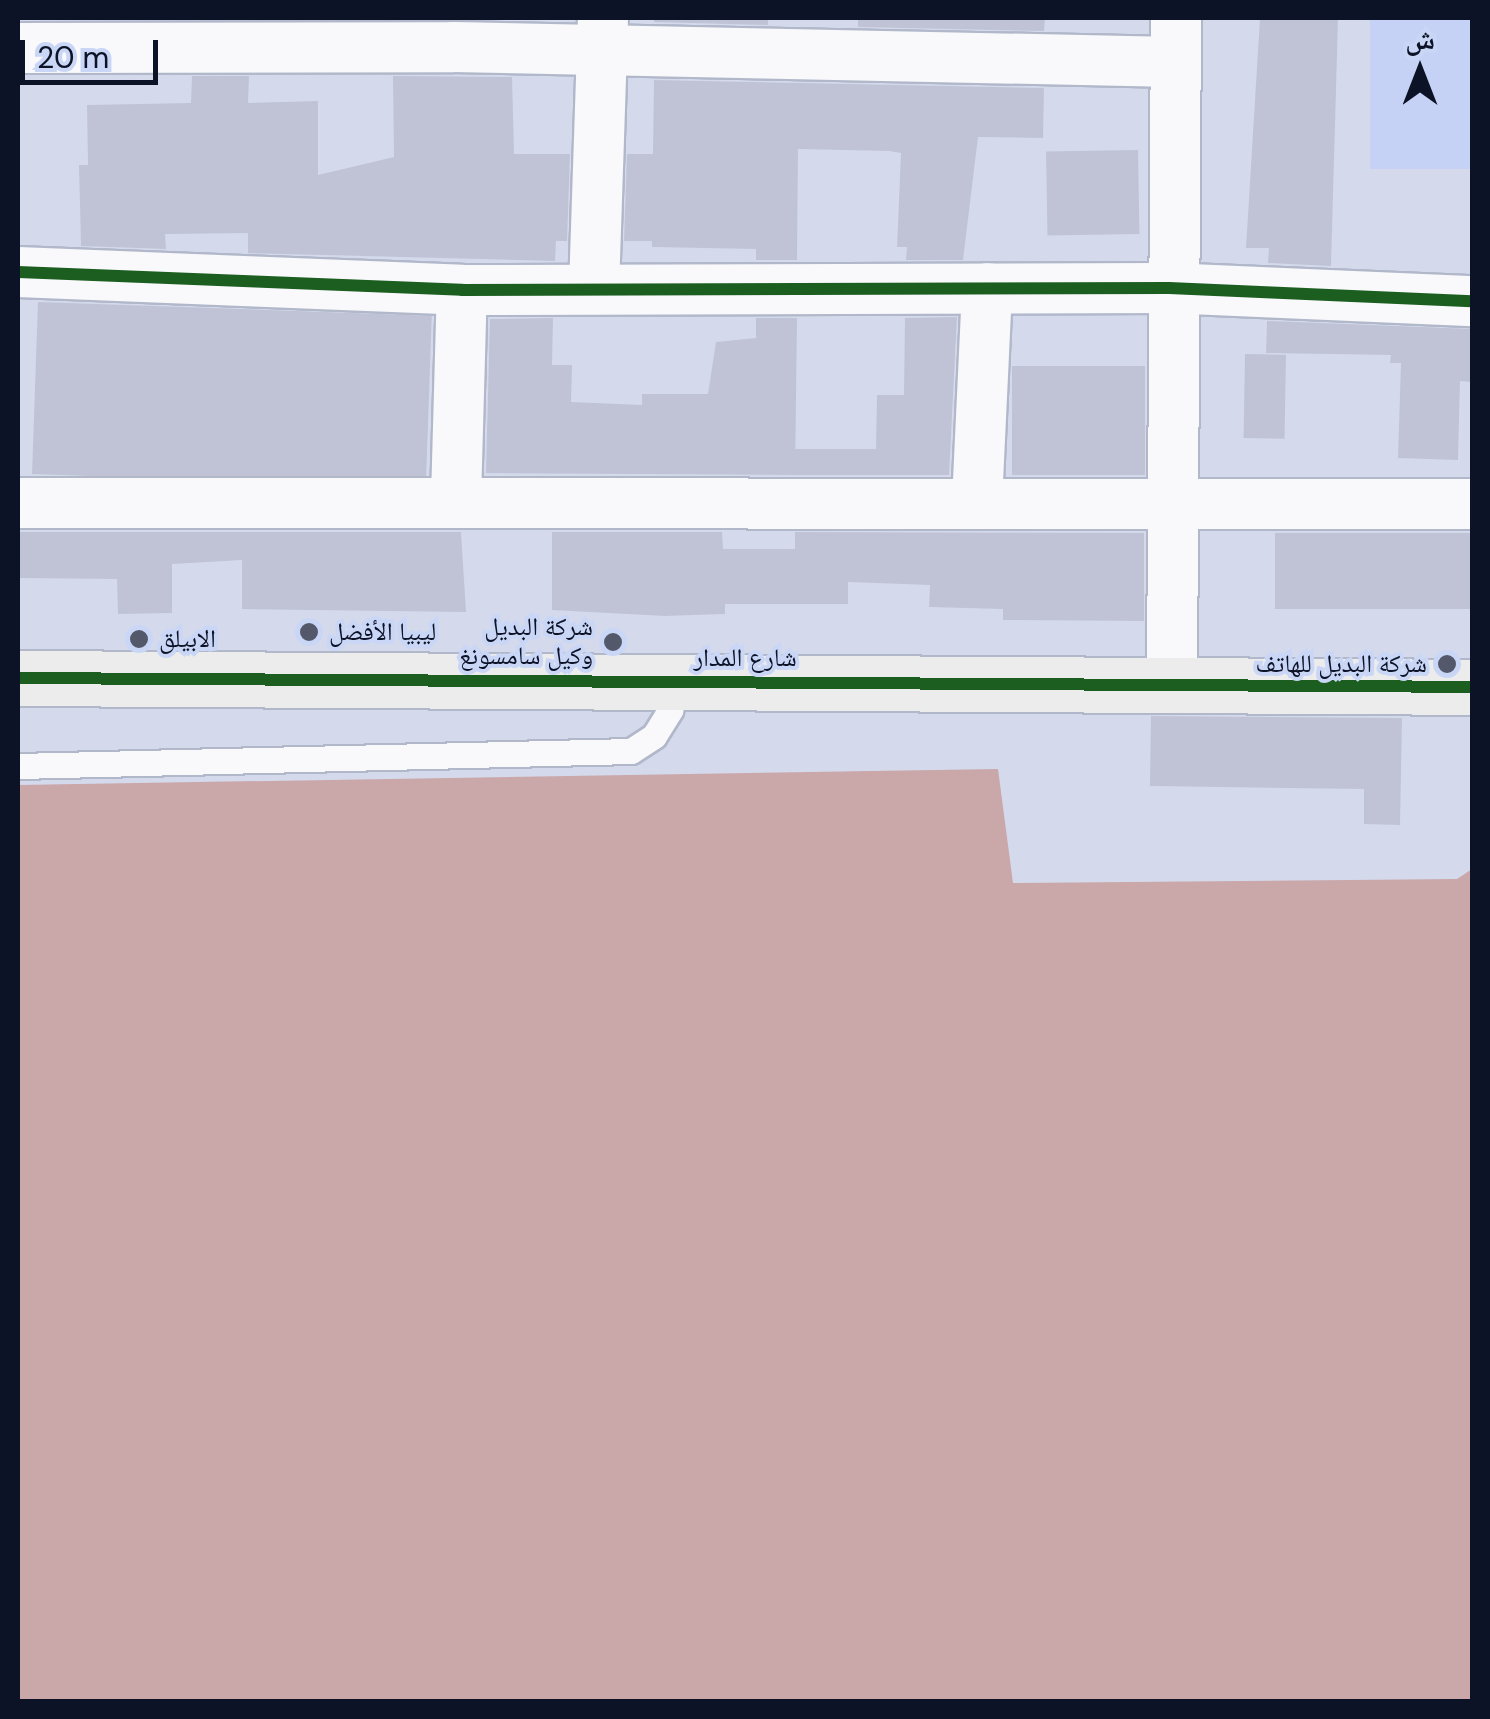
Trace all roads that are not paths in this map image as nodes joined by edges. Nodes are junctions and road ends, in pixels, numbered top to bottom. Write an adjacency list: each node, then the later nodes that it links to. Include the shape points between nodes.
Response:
1 (602, 36): 2 (street); 3 (street, via 418,47); 7 (street)
2 (1175, 40): 6 (street)
3 (18, 48)
4 (18, 272): 8 (street)
5 (987, 288): 6 (street); 7 (street); 12 (street)
6 (1169, 288): 9 (street); 11 (street)
7 (594, 289): 8 (street)
8 (462, 290): 10 (street)
9 (1472, 301)
10 (456, 499): 12 (street); 13 (street)
11 (1169, 499): 12 (street); 14 (street); 17 (street)
12 (977, 502)
13 (18, 503)
14 (1472, 504)
15 (18, 678): 16 (street, شارع المدار)
16 (672, 680): 17 (street, شارع المدار); 19 (lane, via 670,710 654,736 631,752)
17 (1172, 683): 18 (street, شارع المدار)
18 (1472, 687)
19 (18, 766)

